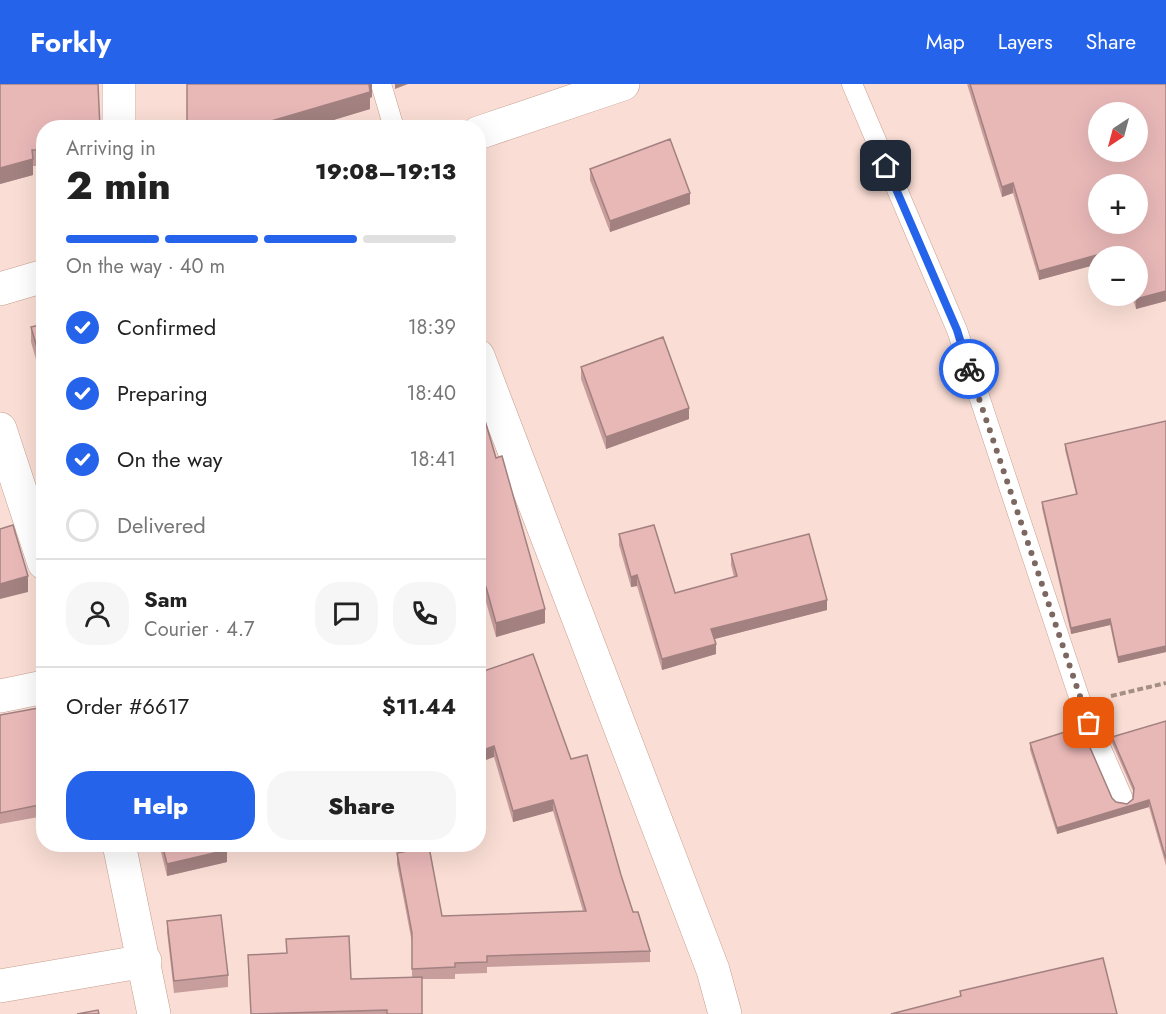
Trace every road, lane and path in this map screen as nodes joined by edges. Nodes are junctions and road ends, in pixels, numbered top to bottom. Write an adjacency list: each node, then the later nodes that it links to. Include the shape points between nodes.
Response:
1 (119, 84): 5 (street)
2 (381, 84): 6 (lane)
3 (623, 84): 7 (street)
4 (852, 84): 16 (lane, via 957,330)
5 (119, 120)
6 (392, 120)
7 (486, 130)
8 (36, 278): 9 (street)
9 (0, 289)
10 (486, 377): 22 (street, via 709,959)
11 (0, 429): 12 (street)
12 (36, 539)
13 (1166, 683): 16 (path)
14 (36, 689): 15 (street)
15 (0, 696)
16 (1081, 703): 17 (lane)
17 (1123, 799)
18 (121, 852): 19 (street)
19 (145, 962): 20 (street); 21 (street)
20 (0, 986)
21 (154, 1014)
22 (725, 1014)

